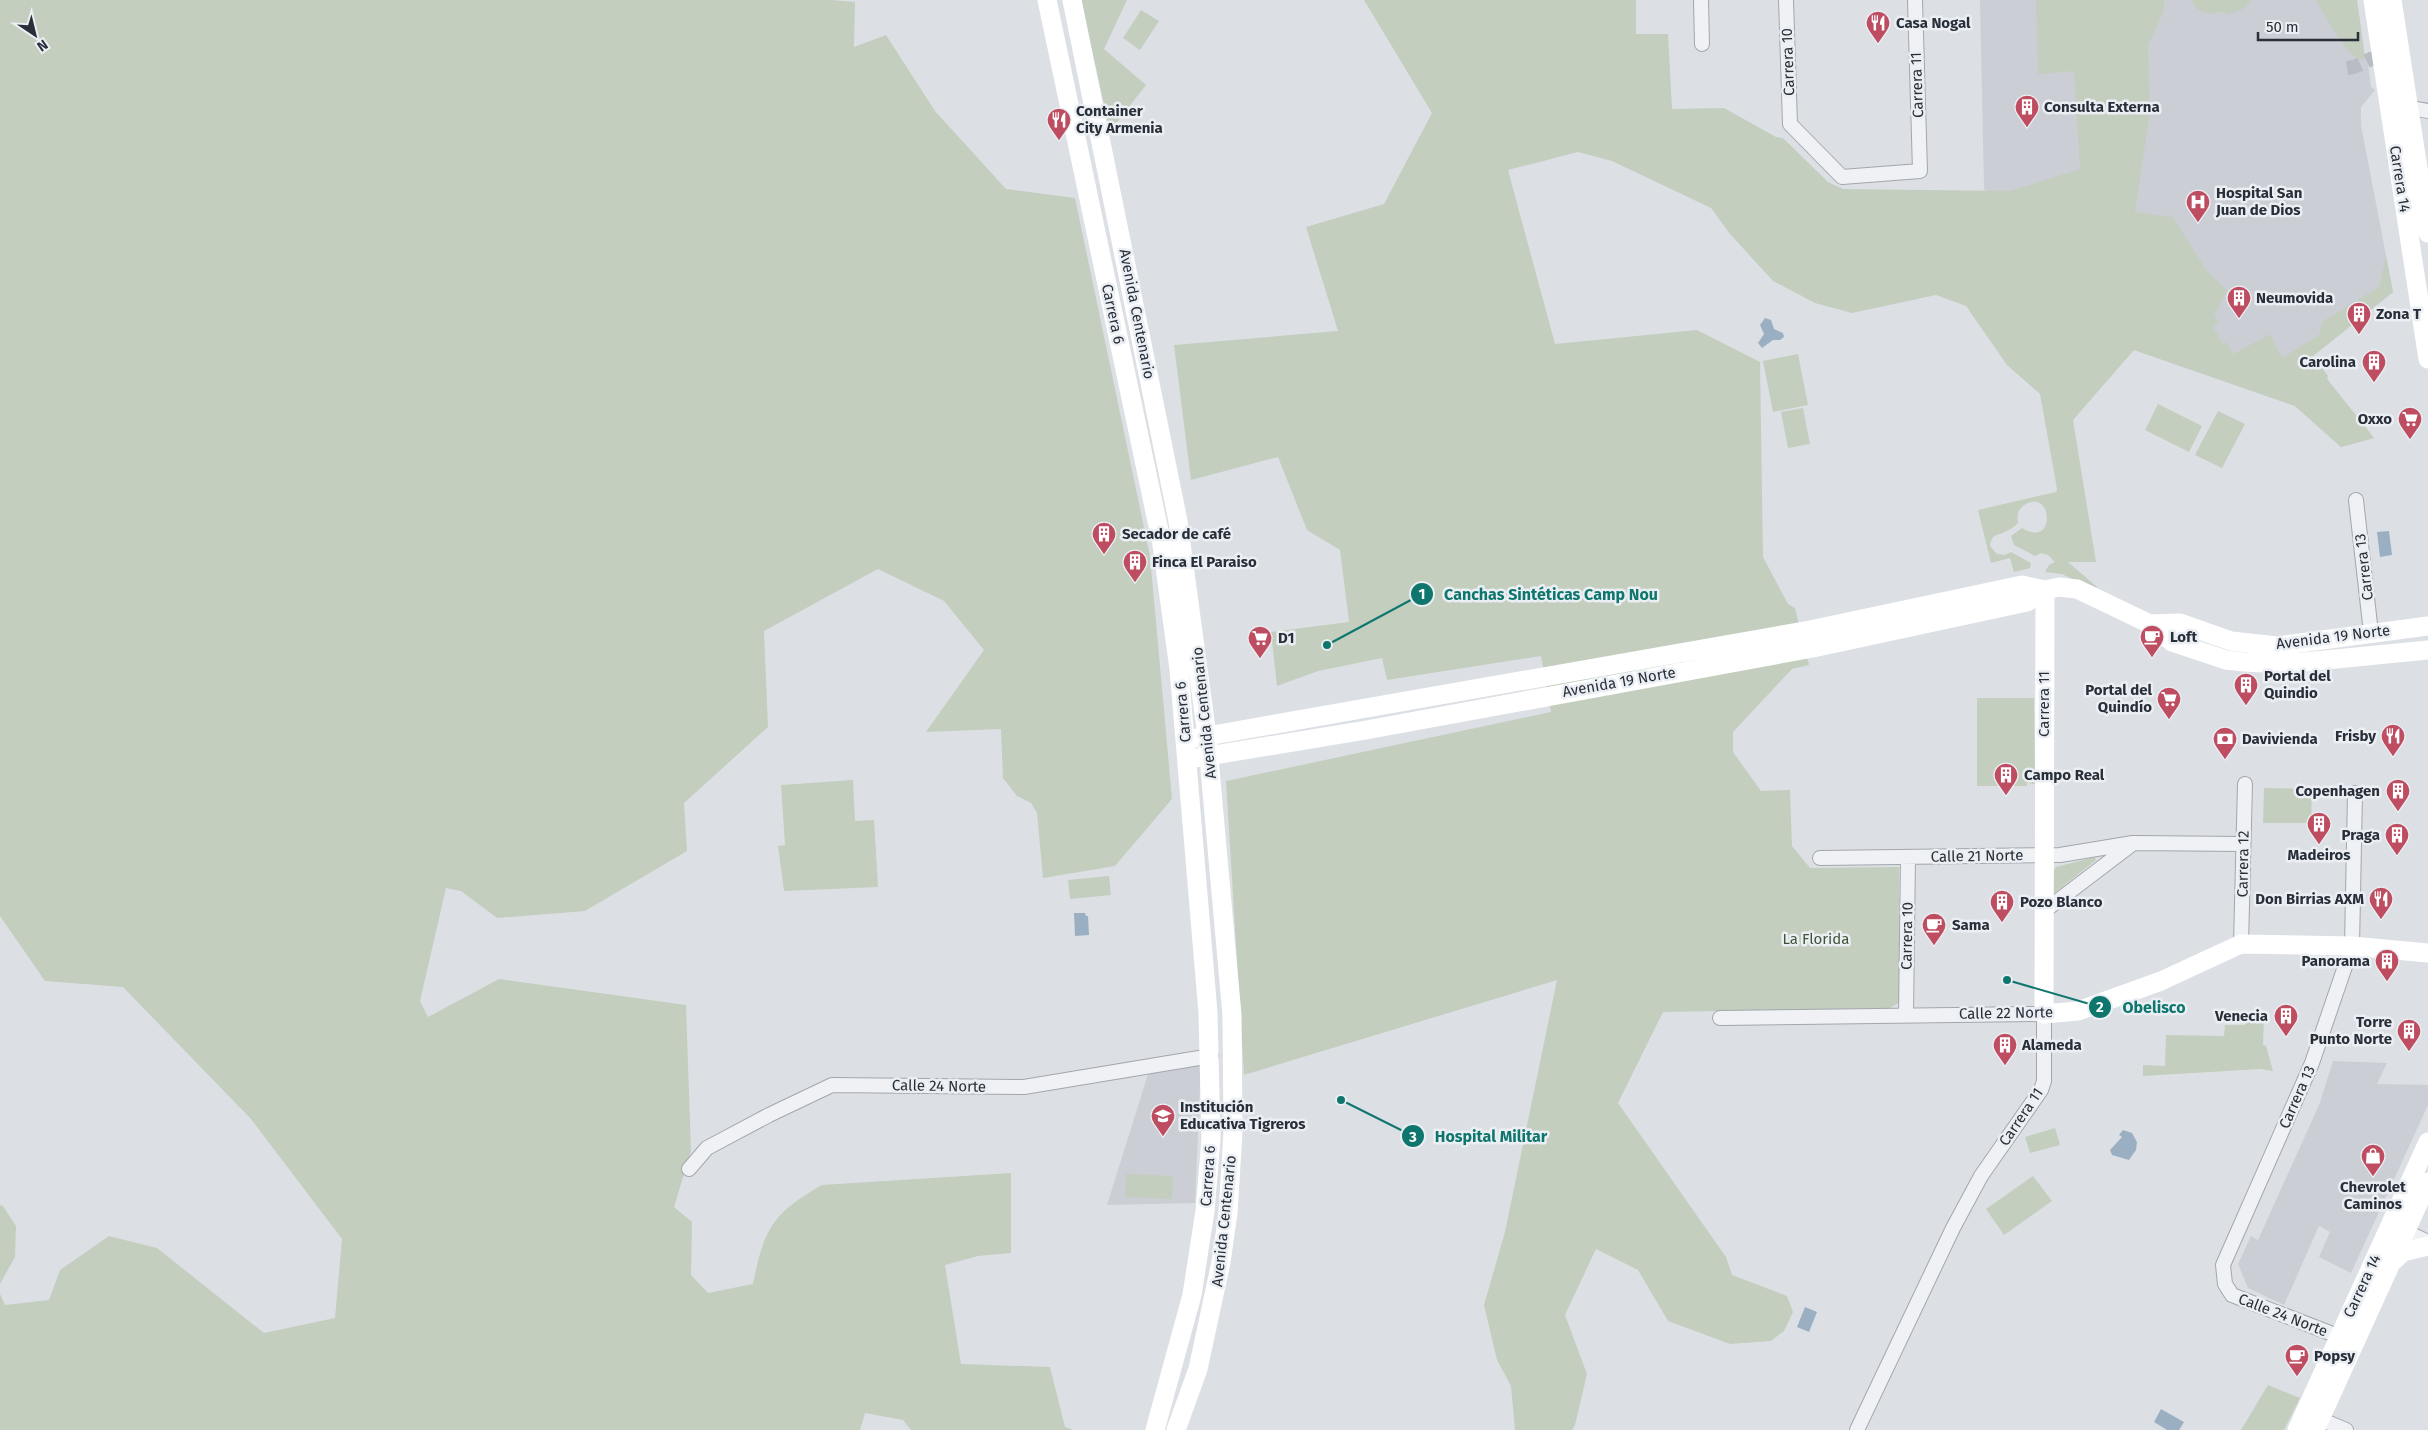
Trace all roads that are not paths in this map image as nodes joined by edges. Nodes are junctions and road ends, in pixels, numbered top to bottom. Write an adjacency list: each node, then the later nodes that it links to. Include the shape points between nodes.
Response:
1 (1047, 0): 22 (main road, Carrera 6, via 1162,545)
2 (1072, 0): 21 (main road, Avenida Centenario, via 1178,521)
3 (1701, 0): 8 (street)
4 (1786, 0): 11 (street, Carrera 10, via 1790,124 1842,176)
5 (1915, 0): 11 (street, Carrera 11)
6 (2373, 0): 13 (main road, Carrera 14)
7 (2392, 0): 9 (main road, Carrera 14)
8 (1702, 44)
9 (2406, 106): 10 (street); 12 (main road, Carrera 14)
10 (2428, 111)
11 (1920, 171)
12 (2428, 233)
13 (2428, 359)
14 (2356, 500): 18 (street, Carrera 13)
15 (2045, 590): 16 (main road, Avenida 19 Norte, via 2059,587 2077,589); 19 (main road, Avenida 19 Norte, via 2027,602); 29 (main road, Carrera 11)
16 (2150, 624): 18 (main road, Avenida 19 Norte, via 2180,623 2231,641 2277,646); 20 (main road, Avenida 19 Norte, via 2172,642 2226,660 2244,662 2285,664)
17 (2428, 626): 18 (main road, Avenida 19 Norte)
18 (2371, 633)
19 (1812, 639): 21 (main road, Avenida 19 Norte, via 1545,675); 23 (main road, Avenida 19 Norte, via 1548,695)
20 (2428, 650)
21 (1207, 736): 22 (main road, Avenida 19 Norte); 23 (main road, Avenida Centenario)
22 (1186, 739): 24 (main road, Carrera 6)
23 (1209, 756): 24 (main road, Avenida 19 Norte); 44 (main road, Avenida Centenario, via 1232,1015 1233,1132)
24 (1188, 759): 39 (main road, Carrera 6)
25 (2245, 784): 28 (street, Carrera 12)
26 (2355, 793): 34 (street, Carrera 13)
27 (2133, 843): 28 (street, Calle 21 Norte); 29 (street, Calle 21 Norte); 32 (street)
28 (2243, 844): 33 (street, Carrera 12)
29 (2043, 855): 30 (street, Calle 21 Norte); 32 (main road, Carrera 11)
30 (1908, 857): 31 (street, Calle 21 Norte); 36 (street, Carrera 10)
31 (1820, 858)
32 (2043, 912): 37 (main road, Carrera 11)
33 (2241, 944): 34 (main road, Calle 22 Norte); 37 (main road, Calle 22 Norte, via 2161,981 2078,1012)
34 (2352, 946): 35 (main road, Calle 22 Norte); 49 (street, Carrera 13, via 2312,1063 2226,1257)
35 (2428, 953)
36 (1906, 1014): 37 (street, Calle 22 Norte); 38 (street, Calle 22 Norte)
37 (2044, 1014): 54 (street, Carrera 11, via 2044,1082 2041,1090 1981,1176)
38 (1720, 1018)
39 (1211, 1056): 41 (street, Calle 24 Norte, via 1024,1087 832,1085 707,1148); 43 (main road, Carrera 6, via 1211,1139)
40 (2428, 1142): 50 (main road, Carrera 14)
41 (689, 1169)
42 (2428, 1182): 45 (main road, Carrera 14)
43 (1205, 1211): 44 (street); 52 (main road, Carrera 6, via 1192,1295)
44 (1228, 1213): 53 (main road, Avenida Centenario, via 1212,1311 1198,1369)
45 (2406, 1231): 46 (street); 48 (main road, Carrera 14)
46 (2428, 1242)
47 (2428, 1246): 48 (main road, via 2403,1252)
48 (2389, 1266): 50 (main road, Carrera 14)
49 (2223, 1276): 50 (street, Calle 24 Norte, via 2232,1295)
50 (2347, 1339): 51 (main road, Carrera 14); 55 (main road, Carrera 14)
51 (2317, 1425): 56 (street)
52 (1155, 1430)
53 (1176, 1430)
54 (1857, 1430)
55 (2297, 1430)
56 (2346, 1430)

